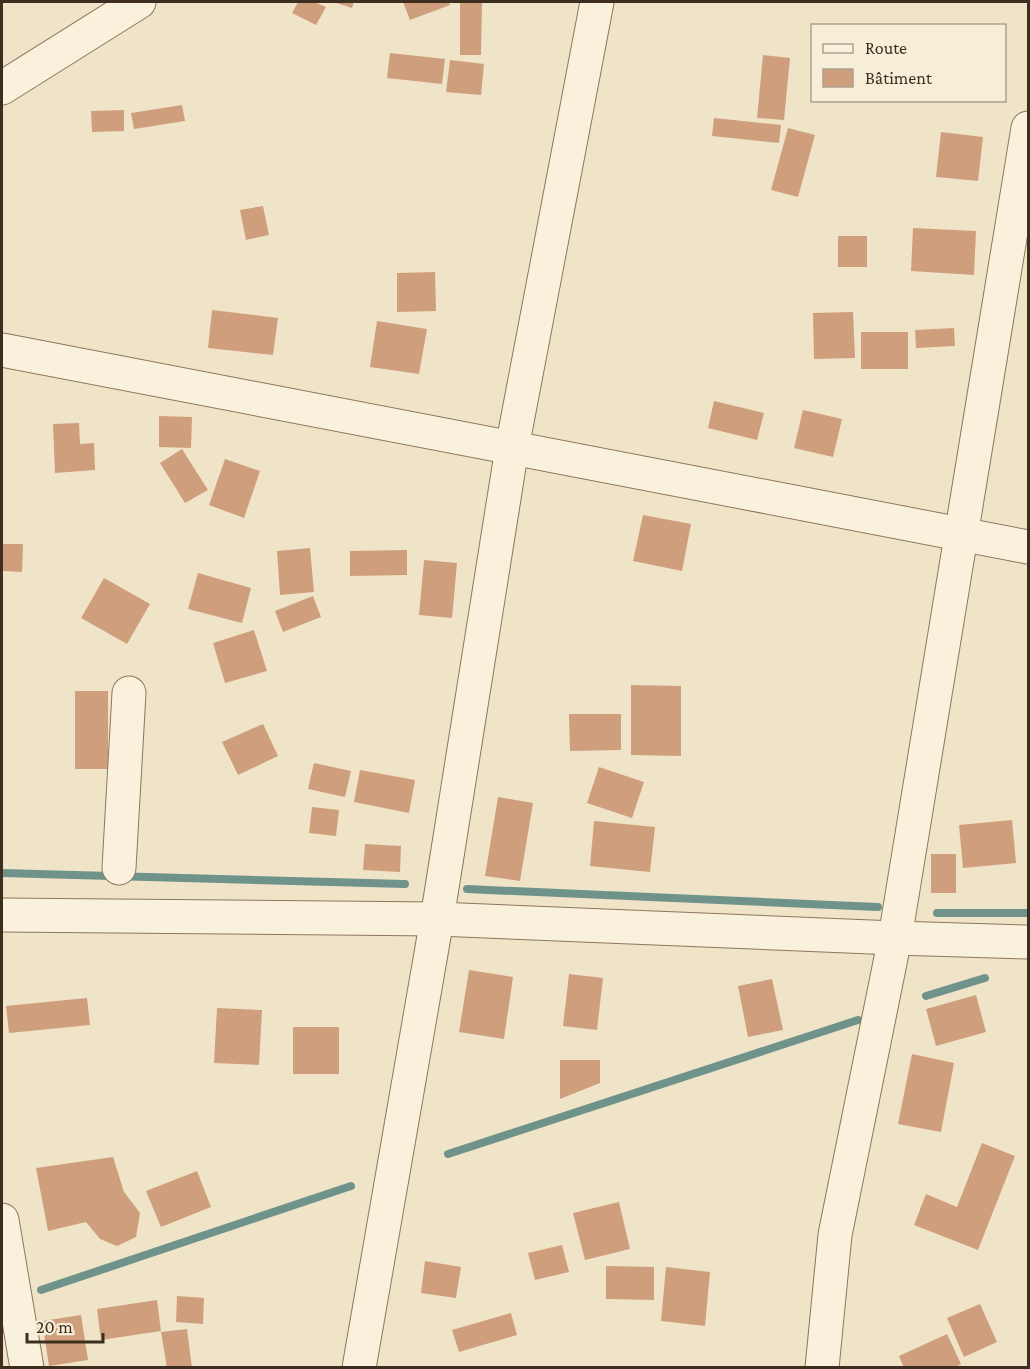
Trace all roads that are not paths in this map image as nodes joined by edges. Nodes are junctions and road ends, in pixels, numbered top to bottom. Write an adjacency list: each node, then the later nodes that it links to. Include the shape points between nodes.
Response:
1 (139, 2): 3 (street)
2 (597, 2): 6 (street)
3 (2, 88)
4 (1029, 128): 7 (street)
5 (2, 350): 6 (street)
6 (512, 448): 7 (street); 12 (street)
7 (963, 534): 8 (street); 13 (street)
8 (1029, 547)
9 (129, 693): 11 (street)
10 (2, 915): 11 (street)
11 (117, 917): 12 (street)
12 (437, 919): 13 (street); 17 (street)
13 (895, 938): 14 (street); 18 (street, via 835,1235)
14 (1029, 942)
15 (2, 1220): 16 (street)
16 (27, 1368)
17 (359, 1368)
18 (822, 1368)

